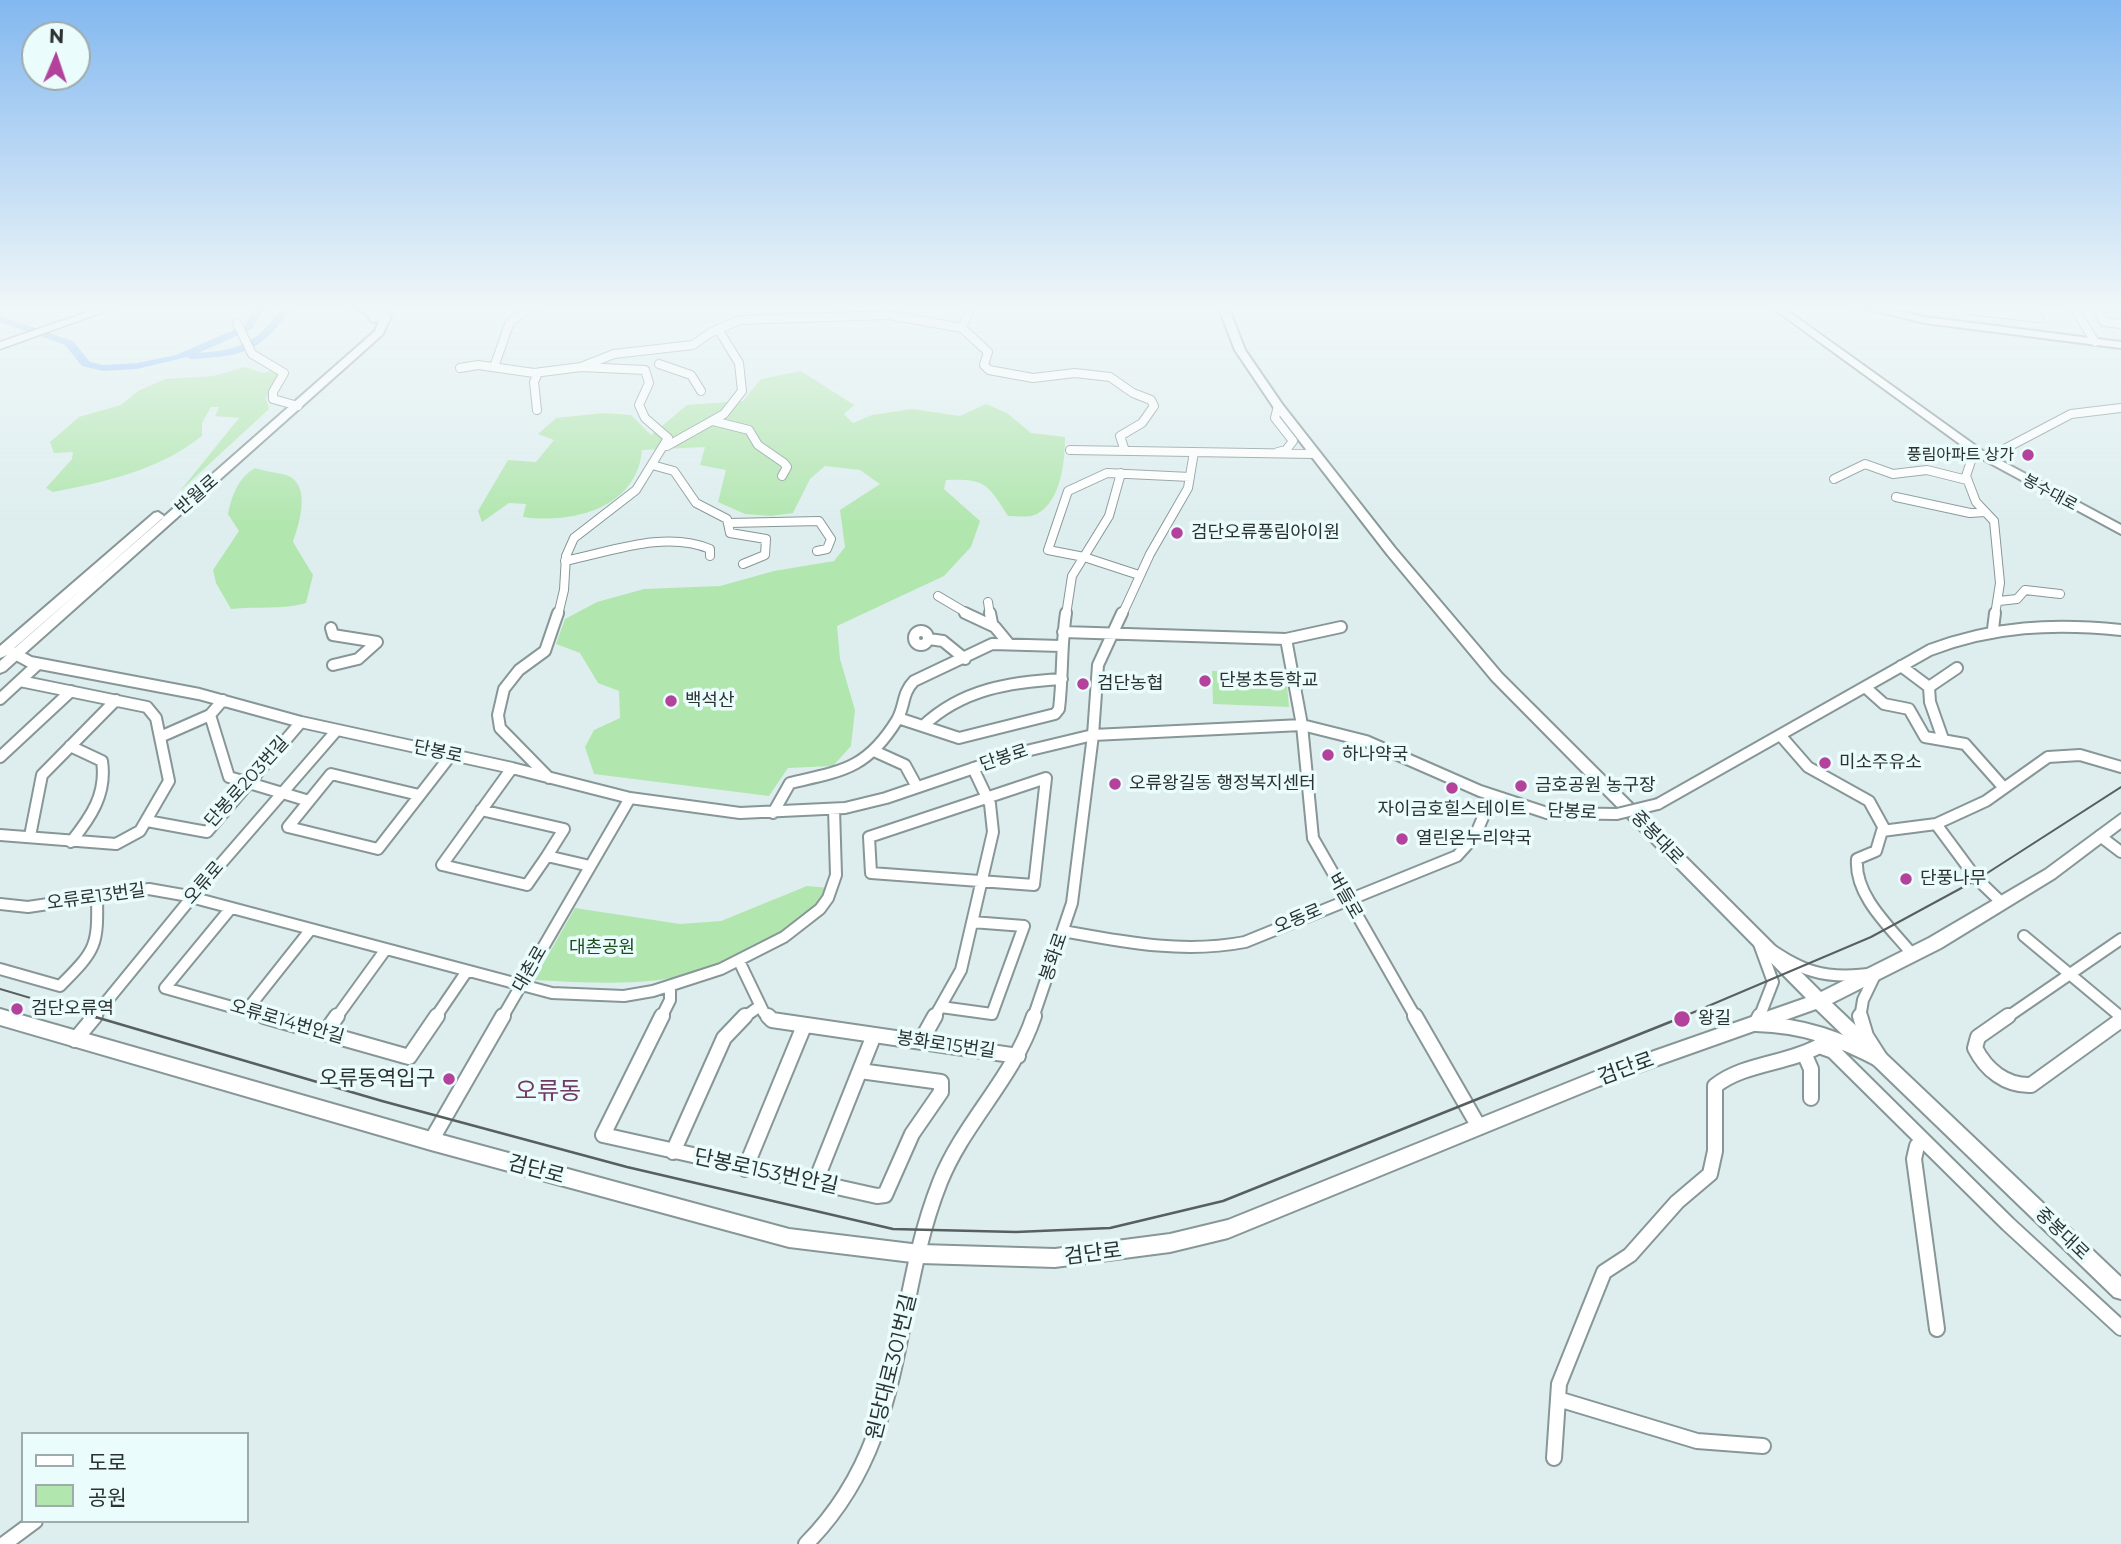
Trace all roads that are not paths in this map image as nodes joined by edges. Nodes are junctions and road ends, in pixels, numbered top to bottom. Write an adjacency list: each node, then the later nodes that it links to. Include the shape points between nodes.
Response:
1 (283, 378): 12 (street, via 272,397)
2 (324, 378): 12 (main road, 반월로)
3 (536, 378): 15 (street)
4 (648, 378): 17 (street, via 639,405 645,418 667,436)
5 (693, 378): 11 (street)
6 (740, 378): 16 (street, via 742,388 724,414)
7 (1112, 378): 19 (street, via 1154,406 1143,423 1119,436)
8 (1259, 378): 13 (main road, 중봉대로)
9 (1875, 378): 22 (main road)
10 (1887, 378): 24 (main road)
11 (701, 391)
12 (292, 405): 57 (main road, 반월로)
13 (1278, 406): 21 (street, via 1275,418 1293,441 1286,450); 23 (main road, 중봉대로)
14 (2121, 408): 24 (street, via 2071,414)
15 (537, 410)
16 (713, 421): 17 (street); 27 (street, via 749,429 763,449 783,460 787,467)
17 (662, 450): 25 (street)
18 (1070, 450): 19 (street)
19 (1125, 451): 20 (street)
20 (1194, 452): 21 (street); 28 (street, 봉화로)
21 (1275, 453): 23 (street)
22 (1979, 453): 30 (street, via 1973,455); 35 (main road)
23 (1314, 454): 125 (main road, 중봉대로, via 1497,677)
24 (1995, 456): 34 (main road)
25 (652, 465): 33 (street, via 667,466 682,480 692,499); 39 (street, via 628,498 579,532)
26 (1121, 473): 28 (street); 38 (street, via 1109,516); 38 (street, via 1098,475 1068,491 1048,550)
27 (782, 476)
28 (1190, 477): 41 (street, 봉화로, via 1180,506)
29 (1834, 479): 30 (street, via 1865,464 1893,474 1927,470)
30 (1967, 480): 32 (street)
31 (1896, 496): 32 (street, via 1970,513)
32 (1985, 512): 44 (street, via 1994,521)
33 (729, 523): 36 (street, via 819,521 831,539 827,549); 40 (street, via 730,533 766,539 765,555)
34 (2121, 523)
35 (2121, 532)
36 (817, 551)
37 (710, 556): 39 (street, via 710,549 702,543 664,542)
38 (1084, 557): 41 (street); 51 (street, via 1072,576)
39 (565, 561): 89 (street, via 564,590 552,637 545,651 508,682 498,715 500,728)
40 (743, 564)
41 (1139, 575): 52 (street, 봉화로)
42 (2060, 594): 44 (street, via 2025,590 2017,599)
43 (938, 596): 46 (street)
44 (1999, 601): 49 (street)
45 (988, 602): 46 (street)
46 (992, 623): 55 (street)
47 (1341, 627): 54 (street)
48 (331, 628): 60 (street, via 332,635 338,637 377,642 345,666)
49 (1993, 629): 50 (street, 단봉로, via 2053,625); 61 (street, 단봉로, via 1950,641)
50 (2121, 630)
51 (1063, 632): 52 (street); 56 (street)
52 (1110, 634): 54 (street); 78 (street, 봉화로, via 1098,665)
53 (929, 639): 58 (street, via 943,640)
54 (1286, 639): 75 (street, 버들로)
55 (1009, 644): 56 (street); 58 (street, via 987,646)
56 (1062, 646): 64 (street)
57 (6, 652): 59 (street, 단봉로); 62 (main road, 반월로)
58 (965, 659): 73 (street, via 911,684)
59 (38, 664): 65 (street); 71 (street, 단봉로)
60 (333, 666)
61 (1901, 666): 66 (street, 단봉로); 67 (street)
62 (0, 668)
63 (1957, 668): 67 (street)
64 (1062, 679): 76 (street, via 1012,683 978,692); 76 (street, via 1059,709 1048,717 963,738)
65 (20, 681): 68 (street); 69 (street)
66 (1865, 687): 79 (street, 단봉로); 81 (street, via 1884,704 1909,709 1925,737)
67 (1929, 687): 81 (street, via 1928,698 1943,729)
68 (71, 691): 70 (street); 85 (street)
69 (0, 699)
70 (116, 700): 80 (street, via 147,706 156,718); 82 (street)
71 (223, 700): 72 (street); 74 (street, 단봉로)
72 (210, 715): 80 (street); 90 (street, via 229,777)
73 (898, 718): 76 (street); 83 (street)
74 (301, 722): 77 (street, 단봉로); 90 (street, 단봉로203번길)
75 (1302, 725): 78 (street, 단봉로); 96 (street, 단봉로, via 1366,741); 116 (street, 버들로, via 1313,838)
76 (923, 726)
77 (337, 730): 84 (street, 단봉로); 93 (street, 오류로)
78 (1093, 735): 88 (street, 단봉로); 122 (street, 봉화로, via 1076,879)
79 (1781, 736): 96 (street, 단봉로, bridge, via 1658,804 1636,811 1547,813); 105 (street, via 1808,767 1869,801)
80 (160, 737): 103 (street, via 169,781)
81 (1942, 739): 92 (street, via 1968,746)
82 (70, 746): 107 (street, via 42,775); 109 (street, via 102,761 106,780 95,812)
83 (874, 751): 91 (street, via 905,765); 101 (street, via 856,766 790,783)
84 (451, 755): 87 (street, 단봉로); 94 (street)
85 (0, 757)
86 (2121, 767): 92 (street, via 2080,755 2048,758)
87 (512, 768): 89 (street, 단봉로); 100 (street)
88 (973, 768): 91 (street, 단봉로); 95 (street)
89 (550, 778): 97 (street, 단봉로)
90 (248, 783): 93 (street); 103 (street, 단봉로203번길, via 207,832)
91 (918, 787): 99 (street, 단봉로)
92 (2004, 788): 104 (street, via 1986,802)
93 (281, 794): 98 (street); 115 (street, 오류로)
94 (419, 795): 98 (street, via 331,774); 98 (street, via 378,849 288,827)
95 (986, 795): 113 (street, via 994,816); 113 (street, via 1046,778 1034,885); 113 (street, via 869,837 871,873)
96 (1492, 796): 116 (street, 오동로, via 1478,834 1457,856)
97 (630, 798): 101 (street, 단봉로); 112 (street, 대촌로)
98 (309, 801)
99 (834, 809): 101 (street, 단봉로); 128 (street, 오류로13번길, via 836,875 828,898 784,937)
100 (481, 810): 111 (street, via 564,830); 111 (street, via 442,865 527,885)
101 (773, 813)
102 (2121, 820): 108 (main road, 검단로)
103 (147, 821): 109 (street, via 116,844)
104 (1936, 824): 105 (street); 117 (street, via 1976,878)
105 (1885, 830): 127 (street, via 1876,851 1857,859 1855,874)
106 (0, 835): 107 (street)
107 (30, 836): 109 (street)
108 (2100, 836): 110 (street); 117 (main road, 검단로)
109 (71, 842)
110 (2121, 852)
111 (547, 856): 112 (street)
112 (590, 866): 133 (street, 대촌로)
113 (982, 882): 120 (street)
114 (97, 895): 115 (street, 오류로13번길, via 149,889); 118 (street, 오류로13번길, via 28,907); 129 (street, via 98,939 86,960 60,986)
115 (191, 897): 119 (street, 오류로13번길); 145 (street, 오류로)
116 (1347, 899): 122 (street, 오동로, via 1221,948 1174,949); 152 (street, 버들로)
117 (2002, 903): 127 (main road, 검단로)
118 (0, 904)
119 (231, 908): 121 (street, 오류로13번길); 138 (street, 오류로14번안길, via 165,988)
120 (972, 922): 137 (street, via 961,970); 137 (street, via 1024,926 992,1014)
121 (311, 929): 126 (street, 오류로13번길); 138 (street)
122 (1063, 931): 148 (street, 봉화로)
123 (2024, 936): 132 (street)
124 (2121, 939): 132 (street)
125 (1758, 941): 131 (street, via 1806,973 1827,979); 135 (main road, 중봉대로); 141 (street, via 1774,989)
126 (386, 949): 130 (street, 오류로13번길); 143 (street)
127 (1912, 954): 131 (main road, 검단로)
128 (738, 961): 134 (street, 오류로13번길); 136 (street)
129 (0, 969)
130 (467, 971): 133 (street, 오류로13번길); 143 (street, 오류로14번안길, via 409,1057)
131 (1876, 973): 135 (main road, 검단로); 149 (street, via 1858,1013 1861,1027)
132 (2070, 974): 140 (street); 140 (street, via 1978,1037 1975,1048 1983,1060 2010,1084 2031,1085)
133 (520, 985): 134 (street, 오류로13번길, via 587,997 624,996); 154 (street, 대촌로)
134 (670, 986): 155 (street, 단봉로153번안길, via 670,1000 603,1135)
135 (1819, 1001): 141 (main road, 검단로); 149 (main road, 중봉대로)
136 (760, 1006): 142 (street, 봉화로15번길, via 772,1020); 155 (street, via 724,1038)
137 (941, 1007): 146 (street)
138 (246, 1011): 143 (street, 오류로14번안길)
139 (0, 1017): 145 (main road, 검단로)
140 (2121, 1018)
141 (1756, 1024): 149 (street, via 1814,1028); 152 (main road, 검단로, via 1597,1079)
142 (803, 1026): 144 (street, 봉화로15번길); 156 (street)
143 (325, 1033)
144 (874, 1035): 146 (street, 봉화로15번길); 150 (street, 봉화로15번길)
145 (75, 1040): 154 (main road, 검단로)
146 (921, 1041): 148 (street, 봉화로15번길)
147 (1804, 1054): 151 (street, via 1811,1069); 153 (street, via 1824,1045 1833,1051); 162 (street, via 1733,1076 1716,1086 1710,1174 1676,1202 1630,1255 1604,1272 1559,1384)
148 (1018, 1056): 158 (street, 봉화로, via 950,1159)
149 (1882, 1061): 159 (main road, 중봉대로)
150 (860, 1071): 157 (street, 봉화로15번길); 157 (street, 단봉로153번안길, via 941,1082 942,1092 912,1134 885,1195)
151 (1811, 1098)
152 (1479, 1127): 158 (main road, 검단로, via 1228,1229 1170,1243 1055,1258)
153 (1923, 1140): 160 (street); 161 (street, via 1914,1159)
154 (430, 1141): 158 (main road, 검단로, via 789,1238)
155 (673, 1152): 156 (street, 단봉로153번안길)
156 (745, 1169): 157 (street, 단봉로153번안길)
157 (815, 1183)
158 (920, 1254): 167 (street, 원당대로301번길, via 872,1448 824,1526)
159 (2121, 1290)
160 (2121, 1328)
161 (1937, 1329)
162 (1558, 1399): 163 (street, via 1697,1441); 164 (street)
163 (1763, 1446)
164 (1555, 1458)
165 (32, 1523): 166 (street)
166 (4, 1544)
167 (806, 1544)

